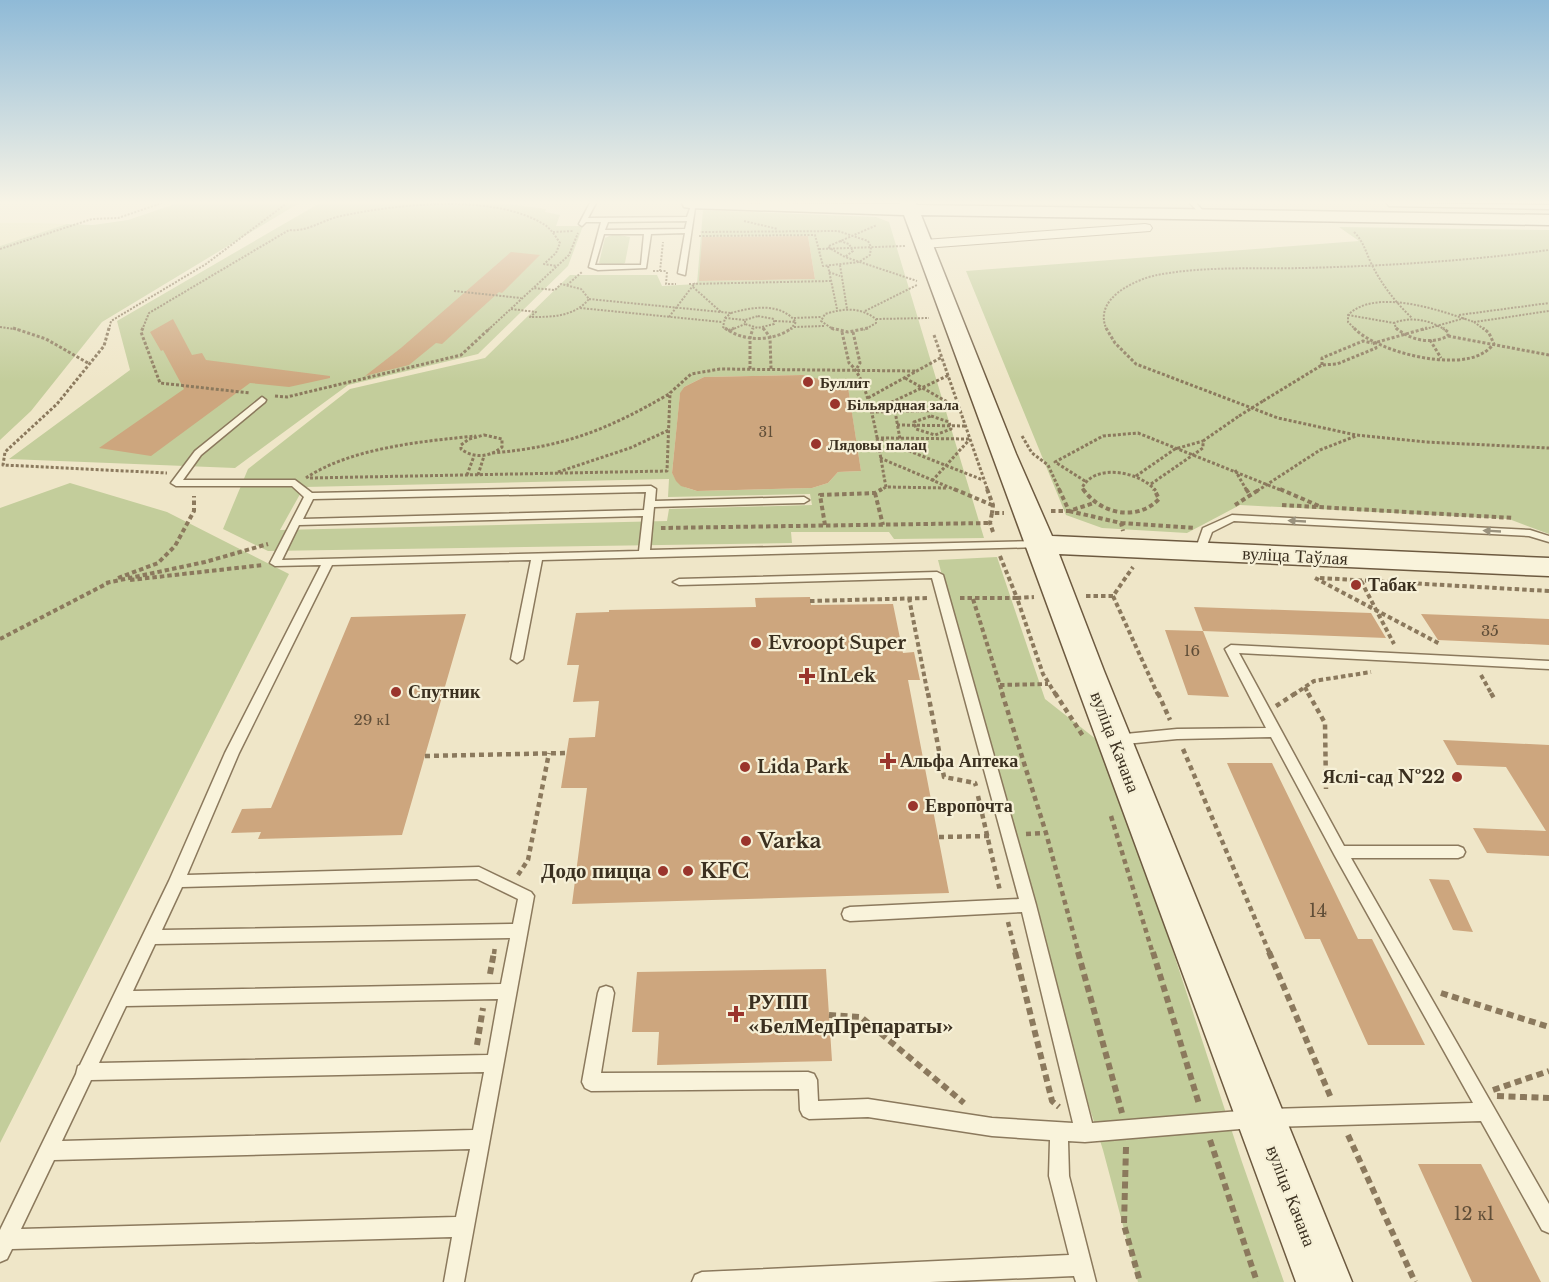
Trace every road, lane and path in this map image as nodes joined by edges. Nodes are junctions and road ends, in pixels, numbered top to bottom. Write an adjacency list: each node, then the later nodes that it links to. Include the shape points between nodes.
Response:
1 (208, 263): 96 (path, via 111,321 104,346)
2 (234, 263): 105 (path, via 149,313 141,332 160,383)
3 (544, 263): 16 (path)
4 (560, 263): 16 (path)
5 (592, 263): 6 (lane, via 591,266 598,268 644,267)
6 (644, 263)
7 (661, 263): 19 (path)
8 (684, 263): 22 (lane)
9 (822, 263): 17 (path)
10 (854, 263): 15 (path)
11 (862, 263): 25 (path)
12 (918, 263): 165 (main road, вуліца Качана)
13 (1371, 263): 18 (path)
14 (1419, 263): 18 (path)
15 (840, 265): 17 (path); 23 (path)
16 (557, 266): 29 (path)
17 (828, 266): 20 (path)
18 (1372, 266): 36 (path); 119 (path, via 1157,275 1135,282 1108,301 1103,312 1105,327 1115,343 1136,364 1278,418)
19 (660, 271)
20 (829, 272): 23 (path); 24 (path)
21 (913, 272): 25 (path)
22 (682, 273)
23 (840, 276): 28 (path)
24 (831, 281): 27 (path); 30 (path)
25 (917, 281): 48 (path, via 917,285)
26 (666, 284): 27 (path)
27 (694, 285): 43 (path); 53 (path)
28 (842, 286): 30 (path); 35 (path)
29 (533, 288): 33 (path); 34 (path, via 555,290 561,284 575,286 585,291)
30 (833, 289): 32 (path)
31 (454, 291): 33 (path)
32 (834, 296): 35 (path); 46 (path)
33 (522, 298): 45 (path)
34 (589, 299): 38 (path); 42 (path)
35 (845, 300): 47 (path)
36 (1396, 303): 57 (path, via 1364,305); 58 (path, via 1428,306); 66 (path)
37 (1549, 303): 39 (path)
38 (638, 304): 43 (path); 52 (path)
39 (1529, 304): 41 (path); 51 (path)
40 (925, 307): 63 (path)
41 (1514, 307): 55 (path); 58 (path)
42 (580, 308): 45 (path, via 547,317 530,317 536,312); 52 (path)
43 (675, 308): 50 (path); 59 (path)
44 (757, 308): 54 (path); 56 (path); 62 (path, via 779,310)
45 (510, 309): 107 (path, via 461,355 287,397)
46 (837, 309): 47 (path); 60 (path)
47 (847, 309): 48 (path)
48 (865, 311): 65 (path)
49 (1549, 311): 51 (path)
50 (713, 312): 53 (path); 68 (path)
51 (1544, 312): 55 (path)
52 (630, 313): 59 (path)
53 (721, 313): 54 (path)
54 (731, 313): 61 (path)
55 (1529, 314): 72 (path)
56 (759, 315): 67 (path); 69 (path)
57 (1348, 315): 73 (path); 91 (path, via 1352,329)
58 (1458, 315): 64 (path)
59 (668, 317): 68 (path)
60 (821, 317): 62 (path); 76 (path)
61 (724, 318): 67 (path); 70 (path)
62 (794, 318): 71 (path)
63 (929, 318): 65 (path); 94 (path)
64 (1466, 318): 72 (path); 75 (path)
65 (876, 319): 83 (path, via 871,327)
66 (1413, 319): 73 (path); 75 (path)
67 (745, 320): 74 (path)
68 (707, 321): 70 (path)
69 (775, 321): 71 (path); 80 (path)
70 (722, 322): 81 (path)
71 (796, 322): 78 (path)
72 (1474, 322): 92 (path, via 1489,333)
73 (1394, 323): 84 (path, via 1397,331)
74 (745, 324): 79 (path); 81 (path)
75 (1437, 324): 84 (path); 85 (path)
76 (824, 326): 78 (path); 82 (path)
77 (0, 327): 96 (path, via 62,345)
78 (794, 327): 88 (path)
79 (753, 328): 80 (path); 87 (path)
80 (763, 328): 88 (path)
81 (728, 331): 87 (path)
82 (842, 332): 83 (path); 90 (path)
83 (853, 332): 86 (path)
84 (1404, 334): 89 (path); 91 (path)
85 (1448, 336): 89 (path); 92 (path)
86 (854, 337): 90 (path); 100 (path, via 860,363)
87 (750, 338): 88 (path); 98 (path)
88 (770, 338): 99 (path)
89 (1430, 340): 95 (path)
90 (844, 341): 100 (path, via 849,363)
91 (1374, 343): 95 (path); 97 (path, via 1363,341 1322,358); 97 (path, via 1376,348 1337,364)
92 (1494, 344): 93 (path); 95 (path, via 1490,350 1472,357)
93 (1549, 355)
94 (942, 357): 101 (path); 102 (path)
95 (1442, 358)
96 (88, 363): 137 (path, via 57,404 5,452 3,465)
97 (1322, 364): 124 (path, bridge)
98 (750, 369): 99 (path); 106 (path, via 704,370 681,380)
99 (771, 369): 100 (path)
100 (857, 369): 101 (path); 108 (path)
101 (917, 371): 103 (path)
102 (949, 375): 104 (path); 110 (path)
103 (904, 378): 104 (path); 108 (path)
104 (924, 387): 110 (path); 112 (path)
105 (252, 393)
106 (670, 393): 117 (path); 127 (path, via 626,420 576,440 530,451)
107 (275, 396)
108 (868, 398): 112 (path)
109 (262, 400): 137 (lane, via 198,453)
110 (960, 410): 111 (path); 116 (path)
111 (895, 411): 112 (path); 113 (path)
112 (871, 412): 121 (path)
113 (897, 425): 114 (path); 122 (path)
114 (914, 425): 115 (path); 115 (path, via 918,419 931,416 945,419); 115 (path, via 921,432 935,435 948,432)
115 (952, 426): 116 (path)
116 (966, 426): 123 (path)
117 (669, 430): 136 (path, via 630,448); 136 (path, via 667,471)
118 (1019, 431): 134 (path, via 1032,453)
119 (1356, 435): 126 (path); 146 (path, via 1320,450)
120 (476, 436): 127 (path, via 491,435 502,440 502,447); 130 (path, via 465,441 461,449); 138 (path, via 398,446 325,467 306,478)
121 (876, 438): 122 (path); 131 (path); 133 (path)
122 (900, 439): 123 (path)
123 (970, 439): 133 (path); 141 (path)
124 (1203, 441): 125 (path, via 1189,441); 129 (path, via 1203,448)
125 (1175, 448): 129 (path); 132 (path, via 1138,433 1106,433); 140 (path)
126 (1549, 448)
127 (492, 453): 128 (path)
128 (484, 455): 130 (path); 139 (path)
129 (1194, 455): 135 (path); 145 (path)
130 (474, 456): 138 (path)
131 (880, 458): 142 (path); 147 (path)
132 (1055, 462): 134 (path); 143 (path)
133 (946, 465): 141 (path); 142 (path)
134 (1048, 465): 153 (path, via 1069,511)
135 (1235, 470): 146 (path); 150 (path)
136 (554, 473): 139 (path)
137 (183, 474): 144 (lane, via 176,483)
138 (467, 475): 139 (path)
139 (478, 475)
140 (1136, 477): 143 (path, via 1106,473); 145 (path)
141 (984, 480): 154 (path)
142 (932, 481): 148 (path)
143 (1085, 481): 153 (path, via 1082,488)
144 (194, 483): 151 (lane, via 295,483); 174 (path, via 194,511 175,546 158,563)
145 (1151, 484): 153 (path, via 1159,499 1147,510 1120,512)
146 (1267, 484): 150 (path); 155 (path)
147 (886, 487): 148 (path); 149 (path)
148 (947, 488): 154 (path)
149 (875, 493): 160 (path, via 820,495); 161 (path)
150 (1250, 495): 156 (path)
151 (309, 496): 157 (lane, via 651,489); 159 (lane)
152 (804, 500): 157 (lane)
153 (1094, 503)
154 (993, 506): 158 (path)
155 (1319, 506)
156 (1229, 508)
157 (649, 509): 159 (lane); 166 (lane)
158 (992, 513)
159 (296, 522): 163 (lane)
160 (825, 525)
161 (883, 525)
162 (1196, 533): 164 (lane, one-way to 162, via 1530,533 1232,518); 165 (main road, вуліца Таўлая); 170 (main road, вуліца Таўлая)
163 (288, 538): 169 (lane); 174 (path, via 205,562)
164 (1549, 539)
165 (1041, 544): 166 (lane); 195 (main road, вуліца Качана)
166 (644, 552): 167 (lane)
167 (537, 556): 168 (lane); 184 (lane)
168 (328, 562): 169 (lane); 202 (lane, via 232,753)
169 (275, 563): 174 (path)
170 (1549, 567)
171 (1315, 578): 181 (path)
172 (1361, 581): 181 (path)
173 (679, 582): 203 (lane, via 937,575)
174 (106, 583): 182 (path)
175 (1113, 596): 194 (path)
176 (909, 598): 204 (path, via 944,777 975,783)
177 (973, 598): 189 (path)
178 (1017, 598): 188 (path)
179 (810, 601): 180 (path, via 861,599)
180 (861, 604)
181 (1377, 611): 183 (path); 185 (path)
182 (0, 639)
183 (1402, 658): 185 (lane); 192 (lane, via 1232,649)
184 (517, 659)
185 (1473, 661): 186 (lane); 191 (path)
186 (1549, 665)
187 (1380, 670): 190 (path, via 1314,681)
188 (1048, 684): 189 (path); 195 (path)
189 (1000, 685): 224 (path, via 1046,833)
190 (1305, 687): 192 (path); 199 (path, via 1325,723)
191 (1495, 700)
192 (1265, 713): 193 (lane)
193 (1275, 732): 194 (lane); 199 (lane)
194 (1177, 734): 195 (lane); 219 (path)
195 (1099, 739): 220 (main road, вуліца Качана)
196 (567, 753): 197 (path)
197 (425, 756)
198 (1108, 804): 221 (path)
199 (1327, 828): 200 (lane)
200 (1340, 852): 201 (lane); 208 (lane)
201 (1458, 852)
202 (177, 881): 206 (lane, via 479,873 526,896); 207 (lane)
203 (1028, 905): 204 (lane); 225 (lane)
204 (1004, 907): 205 (lane); 225 (path, via 1052,1101)
205 (850, 914)
206 (519, 931): 207 (lane); 209 (lane)
207 (151, 937): 211 (lane)
208 (1416, 985): 213 (path); 218 (lane)
209 (508, 991): 211 (lane); 214 (lane)
210 (606, 993): 222 (lane, via 591,1082 808,1080 808,1110 868,1108)
211 (121, 999): 216 (lane)
212 (829, 1015): 222 (path, via 861,1017)
213 (1549, 1027)
214 (495, 1063): 216 (lane); 226 (lane)
215 (1549, 1071): 218 (path)
216 (84, 1072): 227 (lane)
217 (1549, 1098): 218 (path)
218 (1482, 1104): 219 (lane); 228 (lane)
219 (1338, 1115): 220 (lane); 238 (path)
220 (1262, 1119): 221 (lane); 237 (main road, вуліца Качана)
221 (1205, 1124): 224 (lane); 236 (path)
222 (992, 1127): 223 (lane)
223 (1059, 1131): 225 (lane); 231 (lane, via 1059,1176)
224 (1126, 1131): 225 (lane); 235 (path, via 1124,1225)
225 (1085, 1133)
226 (481, 1139): 227 (lane); 229 (lane)
227 (48, 1150): 230 (lane)
228 (1549, 1223)
229 (464, 1227): 230 (lane); 233 (lane)
230 (3, 1246)
231 (1085, 1274): 232 (lane)
232 (996, 1275): 234 (lane)
233 (454, 1282)
234 (702, 1282)
235 (1140, 1282)
236 (1257, 1282)
237 (1324, 1282)
238 (1414, 1282)

